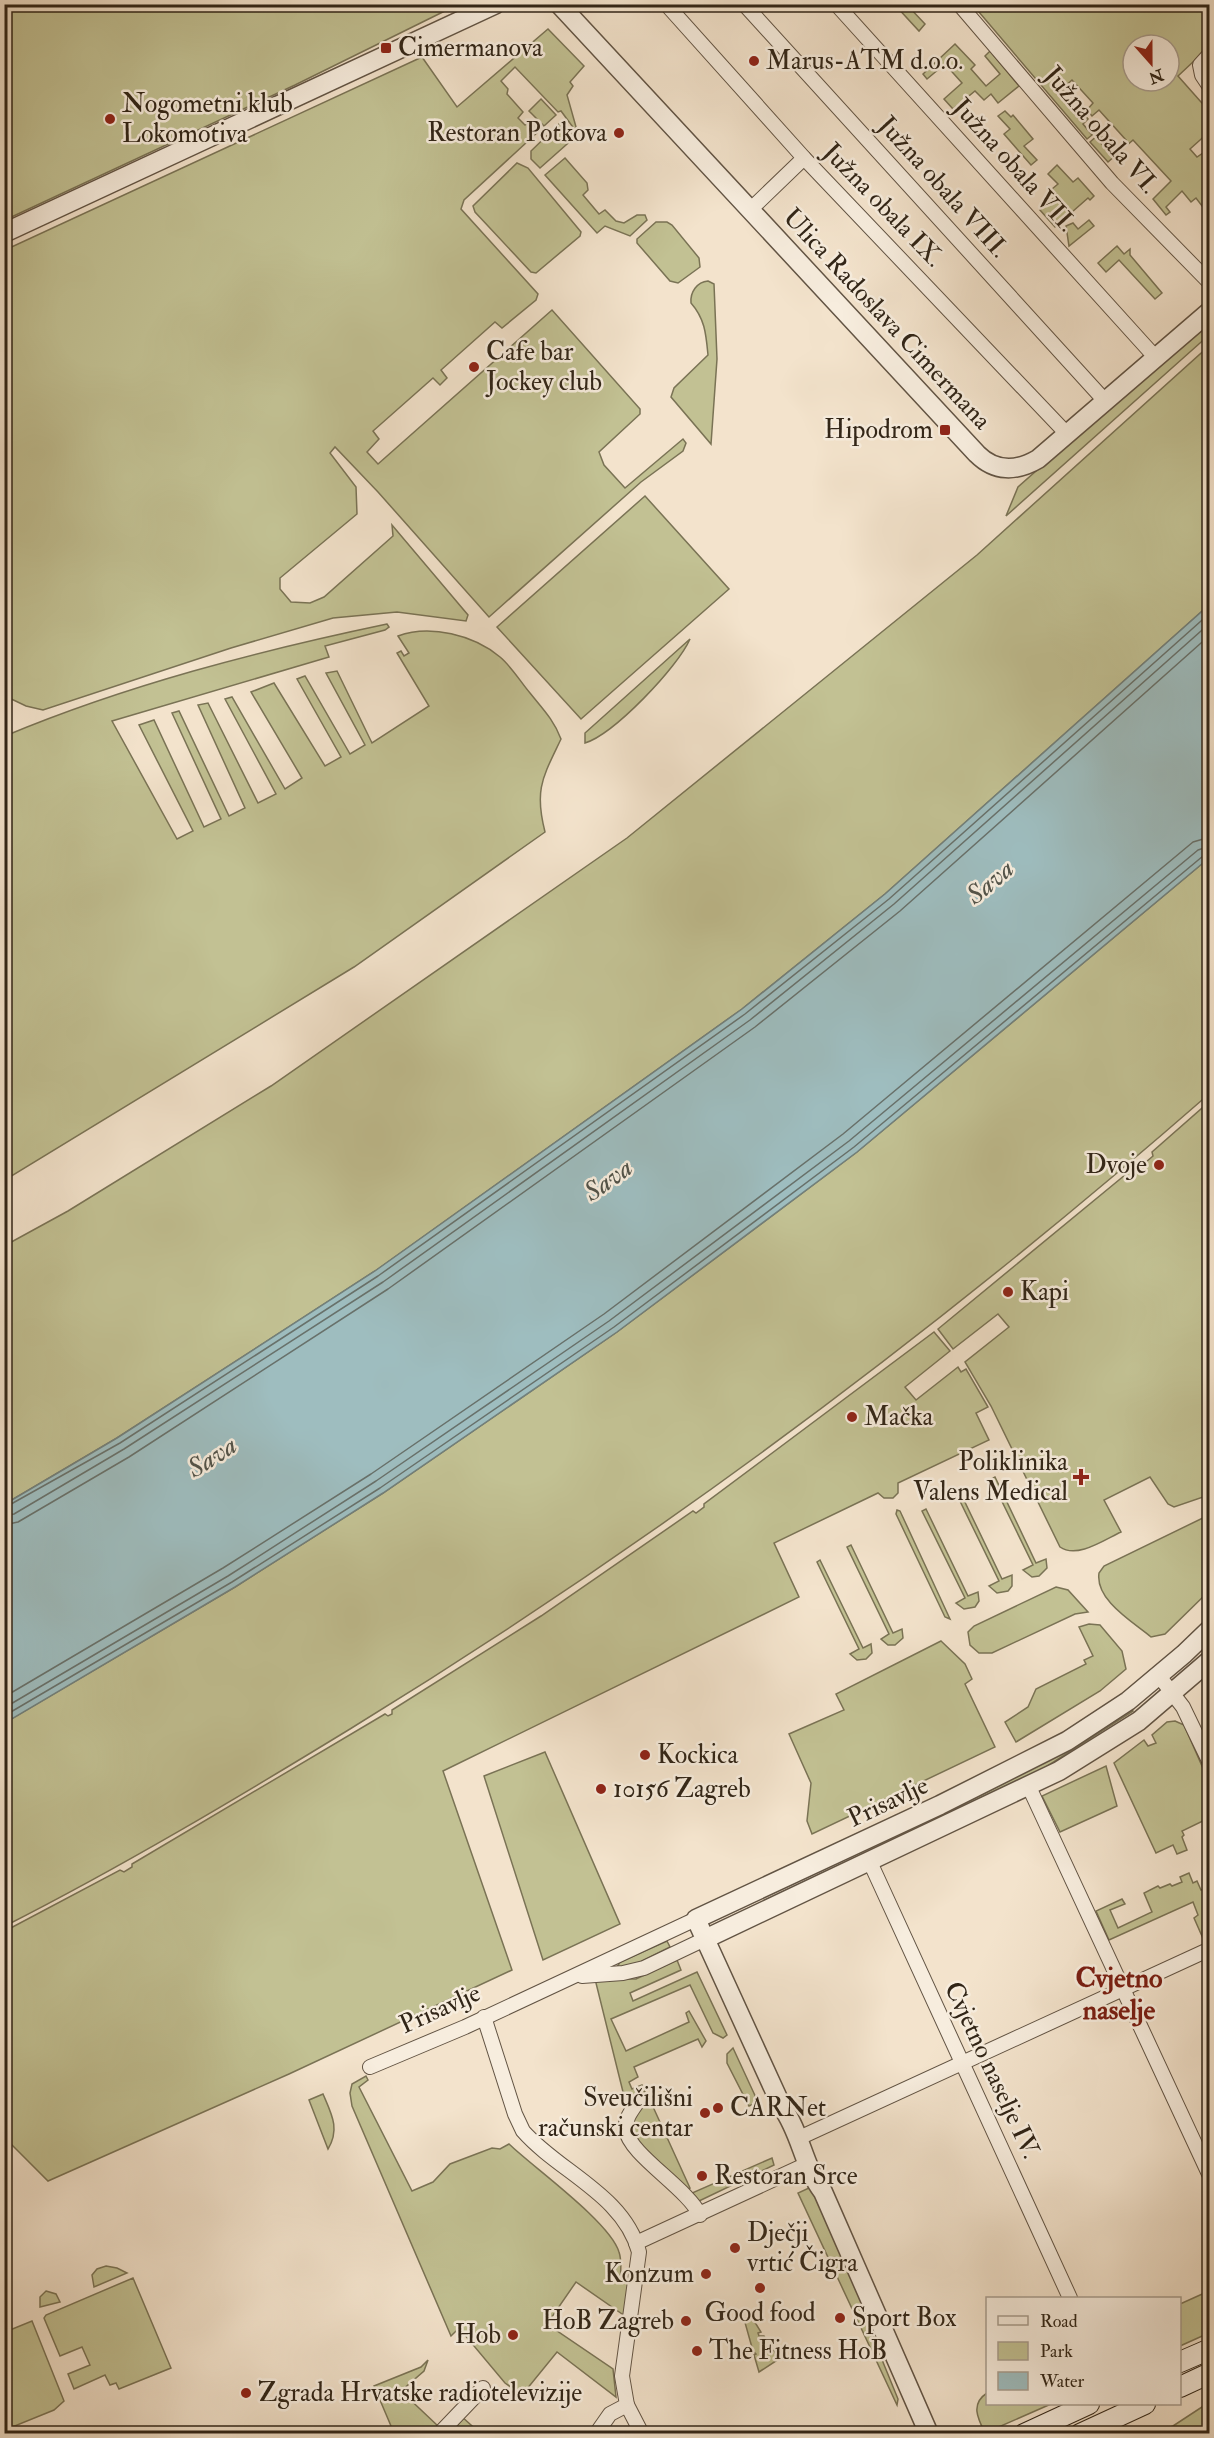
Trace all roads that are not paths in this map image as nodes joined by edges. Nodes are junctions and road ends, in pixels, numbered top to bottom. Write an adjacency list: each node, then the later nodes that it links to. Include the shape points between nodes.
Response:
1 (496, 4): 11 (street)
2 (559, 4): 10 (street, Ulica Radoslava Cimermana)
3 (666, 4): 9 (street, Južna obala IX.)
4 (744, 4): 15 (street, Južna obala VIII.)
5 (836, 4): 14 (street, Južna obala VII.)
6 (959, 4): 12 (street, Južna obala VI., via 1112,183)
7 (1209, 54): 8 (street, via 1200,65)
8 (1209, 87)
9 (804, 158): 10 (street); 16 (street, Južna obala IX.)
10 (751, 209): 16 (street, Ulica Radoslava Cimermana, via 984,461 1005,468 1027,465)
11 (4, 233)
12 (1209, 283)
13 (1209, 311): 14 (street, Ulica Radoslava Cimermana)
14 (1156, 358): 15 (street, Ulica Radoslava Cimermana)
15 (1106, 402): 16 (street, Ulica Radoslava Cimermana)
16 (1068, 435)
17 (1209, 1629): 19 (street, Prisavlje)
18 (1209, 1660): 20 (street, Prisavlje)
19 (1159, 1676): 20 (street); 24 (street, Prisavlje, via 1084,1731 1019,1767)
20 (1173, 1694): 21 (street, via 1186,1712); 22 (street, Prisavlje, via 1100,1747)
21 (1209, 1762)
22 (1029, 1787): 23 (street, Prisavlje); 28 (street)
23 (870, 1862): 25 (street, Prisavlje); 30 (street, Cvjetno naselje IV.)
24 (696, 1919): 25 (street); 27 (street, Prisavlje)
25 (705, 1939): 27 (street, Prisavlje, via 644,1968); 33 (street)
26 (1209, 1949): 28 (street)
27 (563, 1981): 29 (street, Prisavlje)
28 (1123, 1989): 30 (street); 35 (street)
29 (484, 2017): 31 (street, Prisavlje); 38 (street, via 523,2131 615,2210 627,2223)
30 (962, 2063): 33 (street); 39 (street, Cvjetno naselje IV.)
31 (370, 2067)
32 (639, 2100): 37 (street, via 626,2121 628,2139 690,2199)
33 (799, 2138): 34 (street); 36 (street, via 810,2148 823,2177)
34 (807, 2164): 36 (street); 37 (street)
35 (1209, 2176)
36 (823, 2192): 51 (street)
37 (700, 2215): 38 (street)
38 (636, 2243): 45 (street, via 639,2265 622,2376)
39 (1070, 2297)
40 (1209, 2349): 41 (main road)
41 (1181, 2361)
42 (1209, 2373): 43 (main road)
43 (1181, 2386)
44 (483, 2388): 48 (street)
45 (627, 2405): 49 (street, via 610,2414); 50 (street)
46 (1085, 2405): 52 (main road)
47 (1141, 2405): 53 (main road)
48 (439, 2433)
49 (596, 2433)
50 (642, 2433)
51 (929, 2433)
52 (1024, 2433)
53 (1080, 2433)

